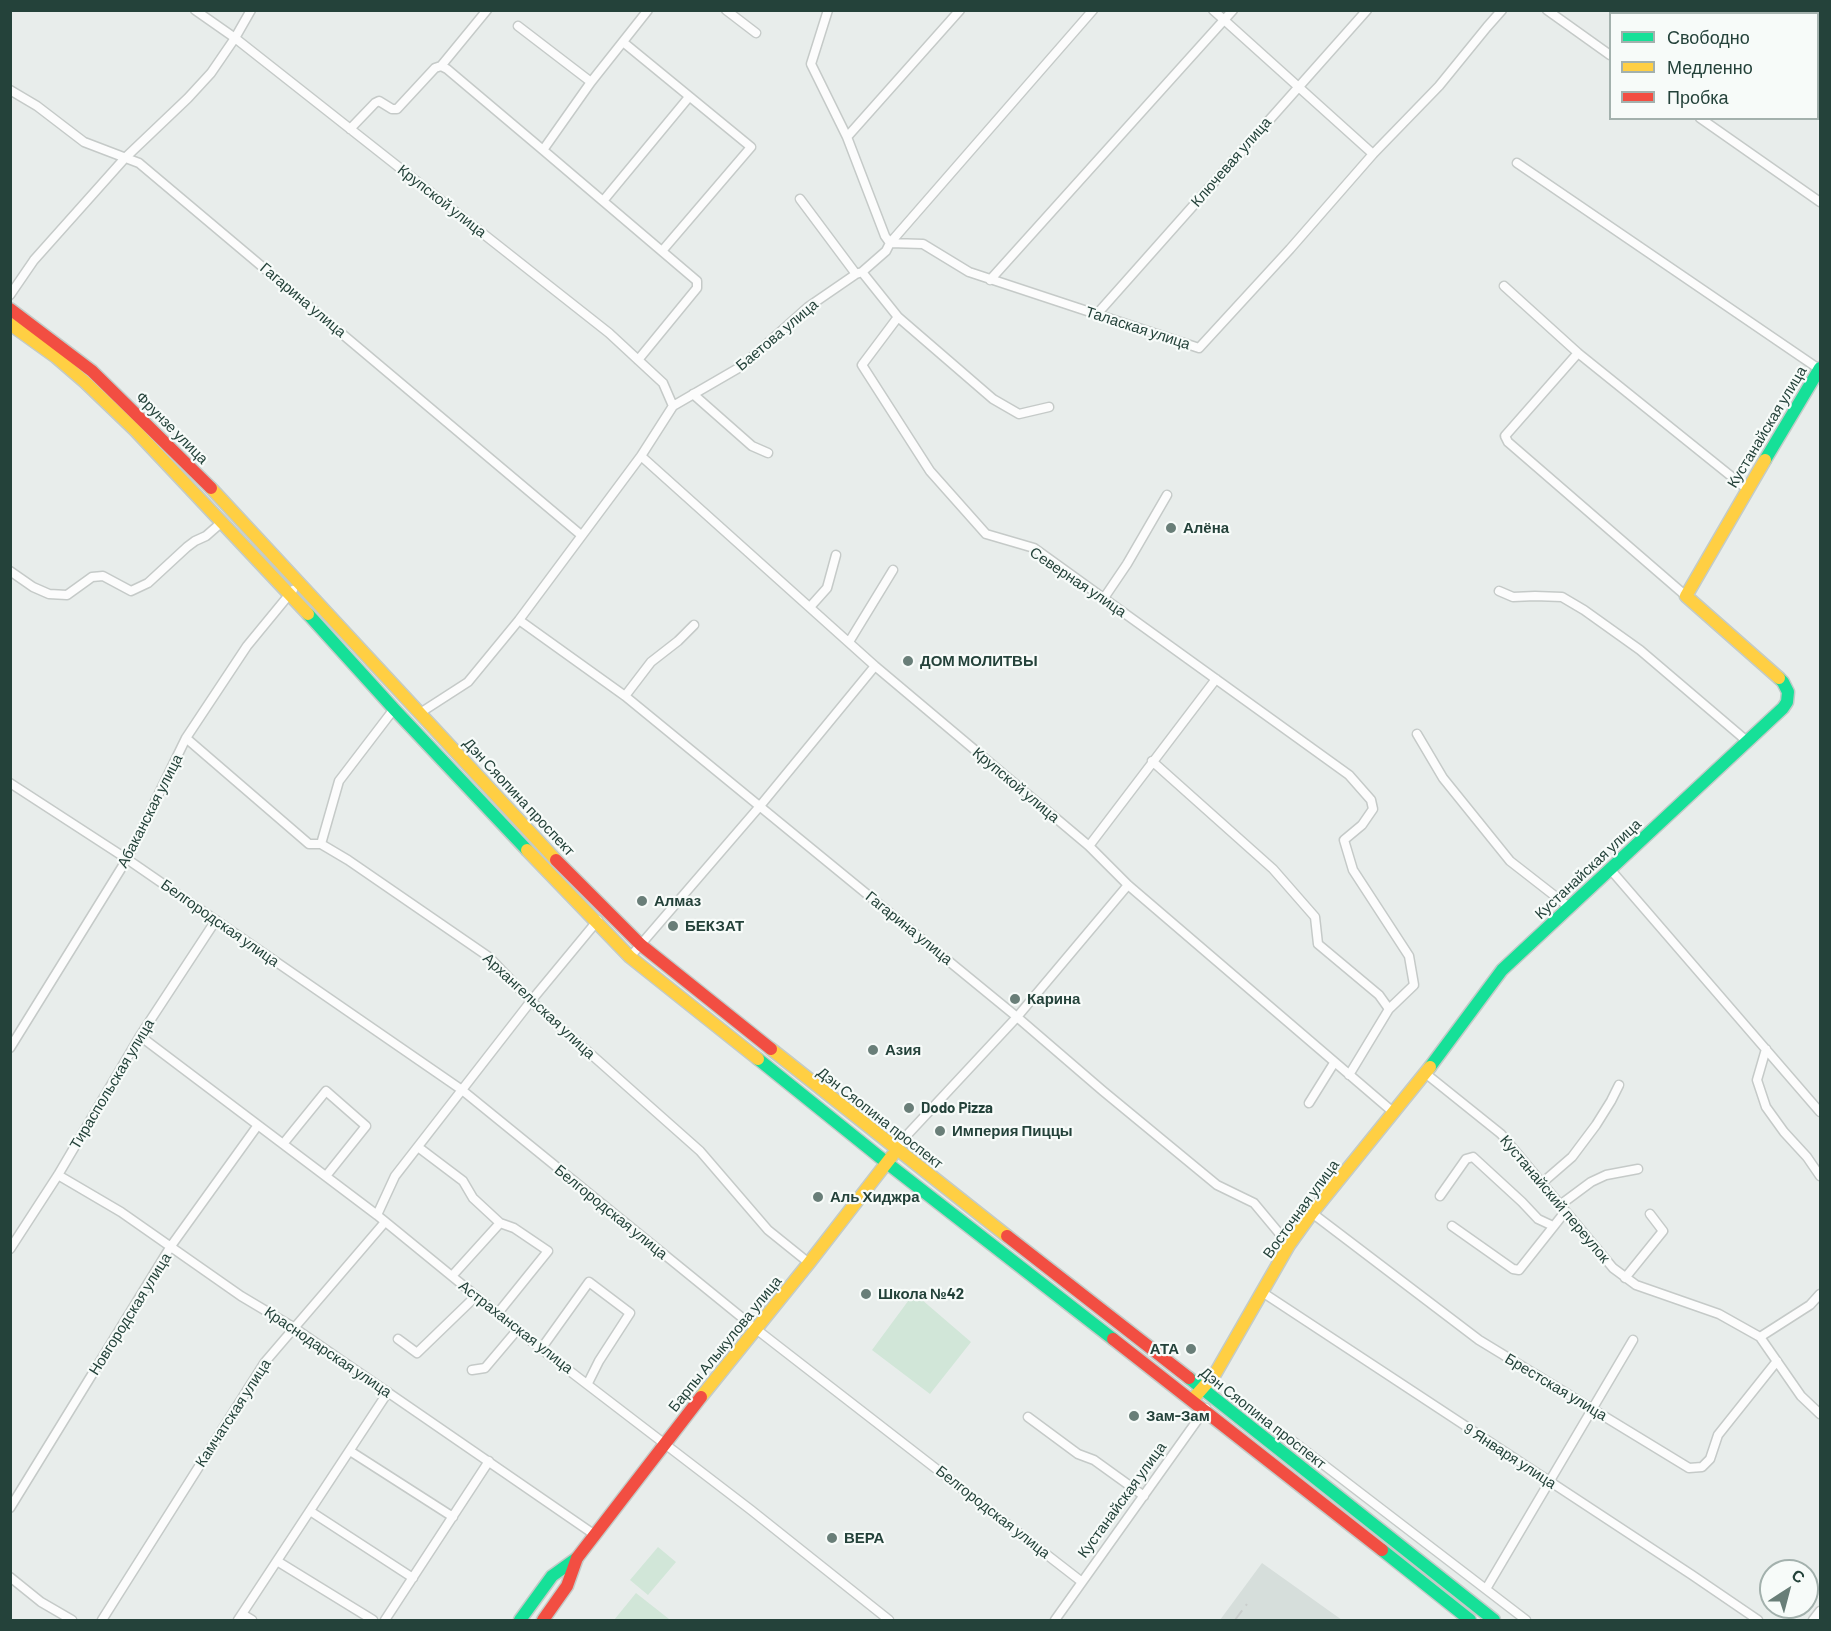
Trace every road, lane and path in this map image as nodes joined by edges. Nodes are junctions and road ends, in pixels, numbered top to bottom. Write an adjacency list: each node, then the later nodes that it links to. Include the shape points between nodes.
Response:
1 (195, 10): 17 (street, Крупской улица)
2 (251, 10): 17 (street)
3 (487, 10): 20 (street)
4 (648, 10): 18 (street)
5 (726, 10): 16 (street)
6 (828, 10): 27 (street, via 811,64)
7 (960, 10): 27 (street)
8 (1093, 10): 35 (street, Баетова улица)
9 (1212, 10): 14 (street)
10 (1233, 10): 14 (street)
11 (1367, 10): 22 (street, Ключевая улица)
12 (1502, 10): 29 (street, Талаская улица, via 1439,86)
13 (1547, 10): 19 (street)
14 (1224, 21): 22 (street); 38 (street)
15 (518, 26): 21 (street)
16 (756, 33)
17 (235, 38): 26 (street, Крупской улица); 30 (street, via 188,98)
18 (623, 42): 21 (street); 24 (street)
19 (1609, 54)
20 (441, 66): 26 (street, via 397,109 380,101 375,103); 28 (street)
21 (591, 82): 28 (street)
22 (1298, 87): 29 (street); 42 (street, Ключевая улица)
23 (10, 90): 30 (street, Гагарина улица, via 38,106 84,142)
24 (689, 96): 33 (street); 36 (street, via 751,147)
25 (1703, 120): 34 (street)
26 (350, 129): 46 (street, Крупской улица)
27 (847, 137): 35 (street)
28 (543, 150): 33 (street)
29 (1373, 154): 42 (street, Талаская улица, via 1199,348)
30 (124, 158): 40 (street, via 34,260); 56 (street, Гагарина улица, via 139,163)
31 (1517, 163): 47 (street)
32 (800, 198): 37 (street)
33 (603, 201): 36 (street)
34 (1821, 202)
35 (890, 243): 37 (street, Баетова улица); 38 (street, Талаская улица, via 923,243 969,272)
36 (662, 250): 46 (street, via 697,281 697,288)
37 (859, 273): 43 (street); 48 (street, Баетова улица, via 808,307 742,366)
38 (990, 280): 42 (street, Талаская улица)
39 (1504, 286): 45 (street)
40 (10, 295)
41 (10, 309): 60 (main road, Фрунзе улица, via 92,371 191,467)
42 (1097, 314)
43 (898, 317): 50 (street, via 993,399 1019,414); 64 (street, Северная улица, via 862,365 930,471 986,534 1034,548)
44 (10, 324): 55 (main road, Фрунзе улица, via 85,381)
45 (1578, 353): 53 (street); 63 (street, via 1505,436)
46 (638, 360): 49 (street, Крупской улица, via 663,383)
47 (1820, 369): 53 (main road, Кустанайская улица)
48 (693, 394): 49 (street, Баетова улица); 51 (street, via 752,446)
49 (673, 406): 52 (street, Баетова улица)
50 (1049, 407)
51 (768, 453)
52 (641, 456): 56 (street, Баетова улица); 65 (street, Крупской улица)
53 (1747, 489): 63 (main road, Кустанайская улица)
54 (1167, 495): 64 (street)
55 (222, 522): 59 (street, via 148,583 131,591 103,576 92,577 67,595 49,594); 62 (main road, Фрунзе улица)
56 (581, 535): 66 (street, Баетова улица)
57 (836, 555): 65 (street, via 826,588)
58 (893, 570): 68 (street)
59 (10, 571)
60 (299, 582): 62 (street, Абаканская улица); 73 (main road, Дэн Сяопина проспект)
61 (1499, 591): 76 (street, via 1513,597 1562,597 1584,610 1640,650)
62 (290, 593): 72 (main road, Дэн Сяопина проспект); 75 (street, Абаканская улица, via 247,646)
63 (1686, 596): 76 (main road, Кустанайская улица, via 1783,682 1788,692 1783,708)
64 (1104, 598): 70 (street, Северная улица)
65 (810, 607): 68 (street, Крупской улица)
66 (519, 620): 71 (street, Гагарина улица); 73 (street, Баетова улица, via 468,682)
67 (694, 625): 71 (street, via 651,662)
68 (849, 642): 69 (street, Крупской улица)
69 (875, 666): 79 (street); 81 (street, Крупской улица)
70 (1216, 679): 77 (street); 92 (street, Северная улица, via 1348,776 1371,800 1373,809 1344,840 1353,870 1409,956 1414,985)
71 (625, 696): 79 (street, Гагарина улица)
72 (394, 709): 80 (street, via 339,781); 88 (main road, Дэн Сяопина проспект)
73 (420, 713): 86 (main road, Дэн Сяопина проспект)
74 (1417, 734): 85 (street, via 1443,778 1510,861)
75 (186, 738): 80 (street, Архангельская улица, via 309,843); 82 (street, Абаканская улица)
76 (1748, 742): 83 (main road, Кустанайская улица)
77 (1152, 761): 81 (street); 92 (street, via 1273,868 1314,917 1318,944 1379,995)
78 (10, 783): 82 (street, Белгородская улица)
79 (760, 806): 89 (street); 93 (street, Гагарина улица)
80 (321, 844): 91 (street, Архангельская улица, via 489,957)
81 (1089, 846): 84 (street, Крупской улица)
82 (127, 859): 87 (street, Белгородская улица); 95 (street, Абаканская улица)
83 (1610, 869): 85 (main road, Кустанайская улица); 96 (street)
84 (1128, 885): 93 (street); 97 (street, Крупской улица)
85 (1569, 907): 98 (main road, Кустанайская улица, via 1502,970)
86 (606, 911): 88 (street); 89 (main road, Дэн Сяопина проспект)
87 (216, 920): 94 (street, Тираспольская улица); 101 (street, Белгородская улица)
88 (595, 922): 90 (main road, Дэн Сяопина проспект); 91 (street)
89 (641, 945): 90 (street); 108 (main road, Дэн Сяопина проспект)
90 (630, 957): 109 (main road, Дэн Сяопина проспект)
91 (531, 1001): 101 (street); 127 (street, Архангельская улица, via 700,1151 768,1230)
92 (1389, 1009): 99 (street)
93 (1017, 1017): 108 (street); 124 (street, Гагарина улица, via 1217,1185 1254,1203)
94 (140, 1036): 105 (street, Астраханская улица); 111 (street, Тираспольская улица)
95 (11, 1048)
96 (1766, 1049): 103 (street); 113 (street, via 1757,1080 1766,1107)
97 (1334, 1063): 99 (street, Крупской улица); 102 (street)
98 (1425, 1073): 104 (main road, Восточная улица); 114 (street, Кустанайский переулок, via 1501,1134)
99 (1349, 1075): 104 (street, Крупской улица)
100 (1619, 1085): 114 (street, via 1572,1157)
101 (462, 1090): 107 (street); 136 (street, Белгородская улица)
102 (1308, 1103)
103 (1821, 1112)
104 (1393, 1113): 117 (main road, Восточная улица)
105 (258, 1125): 106 (street, Астраханская улица); 125 (street, Новгородская улица)
106 (283, 1144): 112 (street, Астраханская улица); 112 (street, via 326,1090 366,1126)
107 (418, 1147): 119 (street, via 395,1176); 121 (street, via 463,1181 473,1198)
108 (896, 1149): 109 (main road, Барпы Алыкулова улица); 144 (main road, Дэн Сяопина проспект)
109 (887, 1163): 127 (main road, Барпы Алыкулова улица); 147 (main road, Дэн Сяопина проспект)
110 (1638, 1169): 116 (street, via 1591,1182)
111 (58, 1174): 125 (street, Краснодарская улица); 126 (street, Тираспольская улица)
112 (326, 1176): 119 (street, Астраханская улица)
113 (1821, 1176)
114 (1542, 1183): 116 (street, Кустанайский переулок)
115 (1440, 1196): 123 (street, via 1466,1159 1473,1157 1538,1219)
116 (1562, 1208): 123 (street); 129 (street, Кустанайский переулок)
117 (1312, 1213): 124 (main road, Восточная улица); 148 (street, Брестская улица, via 1479,1340)
118 (1650, 1214): 129 (street, via 1663,1231)
119 (377, 1215): 120 (street, Астраханская улица)
120 (385, 1222): 128 (street, Астраханская улица); 134 (street, Камчатская улица)
121 (500, 1223): 128 (street); 133 (street, via 548,1251)
122 (1452, 1226): 123 (street, via 1519,1270)
123 (1553, 1226)
124 (1289, 1245): 130 (main road, Восточная улица)
125 (171, 1246): 134 (street, Краснодарская улица); 158 (street, Новгородская улица)
126 (10, 1249)
127 (809, 1263): 136 (main road, Барпы Алыкулова улица)
128 (452, 1276): 132 (street, Астраханская улица)
129 (1625, 1278): 137 (street, Кустанайский переулок, via 1719,1314)
130 (1262, 1292): 144 (main road, Восточная улица, via 1215,1374); 156 (street, 9 Января улица)
131 (1821, 1294): 137 (street)
132 (476, 1296): 133 (street, Астраханская улица); 138 (street, via 417,1353)
133 (498, 1314): 135 (street, Астраханская улица)
134 (293, 1327): 145 (street, Краснодарская улица); 171 (street, Камчатская улица, via 265,1362)
135 (518, 1329): 140 (street, Астраханская улица); 142 (street, via 484,1368)
136 (756, 1329): 153 (main road, Барпы Алыкулова улица); 166 (street, Белгородская улица)
137 (1760, 1337): 141 (street)
138 (399, 1339)
139 (1632, 1340): 148 (street)
140 (542, 1349): 143 (street, Астраханская улица); 143 (street, via 588,1282 630,1312)
141 (1777, 1361): 148 (street, Брестская улица, via 1718,1435 1710,1459 1702,1467 1689,1468); 150 (street, via 1802,1396)
142 (472, 1370)
143 (588, 1383): 153 (street, Астраханская улица)
144 (1201, 1389): 146 (main road, Дэн Сяопина проспект); 147 (main road, Восточная улица)
145 (388, 1392): 154 (street); 155 (street, Краснодарская улица)
146 (1214, 1398): 149 (street, Кустанайская улица); 180 (main road, Дэн Сяопина проспект)
147 (1192, 1400): 149 (main road, Дэн Сяопина проспект)
148 (1592, 1409): 156 (street)
149 (1205, 1410): 157 (street, Кустанайская улица); 179 (main road, Дэн Сяопина проспект)
150 (1821, 1414)
151 (1028, 1417): 157 (street)
152 (1294, 1442): 167 (street)
153 (664, 1443): 161 (main road, Барпы Алыкулова улица); 177 (street, Астраханская улица)
154 (350, 1451): 159 (street); 160 (street)
155 (489, 1461): 160 (street); 161 (street, Краснодарская улица)
156 (1550, 1482): 167 (street); 182 (street, 9 Января улица)
157 (1144, 1496): 166 (street, Кустанайская улица)
158 (10, 1508)
159 (310, 1511): 163 (street); 165 (street)
160 (453, 1516): 165 (street)
161 (595, 1535): 162 (main road, Барпы Алыкулова улица)
162 (577, 1558): 175 (main road, Барпы Алыкулова улица, via 552,1576); 176 (main road, Барпы Алыкулова улица, via 567,1586)
163 (277, 1561): 169 (street); 173 (street)
164 (10, 1577): 170 (street)
165 (413, 1578): 174 (street)
166 (1082, 1582): 178 (street, Кустанайская улица)
167 (1486, 1589): 181 (street)
168 (1821, 1611): 183 (street)
169 (240, 1617): 172 (street)
170 (72, 1620)
171 (102, 1620)
172 (252, 1620)
173 (373, 1620)
174 (385, 1620)
175 (520, 1620)
176 (543, 1620)
177 (889, 1620)
178 (1055, 1620)
179 (1470, 1620)
180 (1494, 1620)
181 (1526, 1620)
182 (1758, 1620)
183 (1814, 1620)

